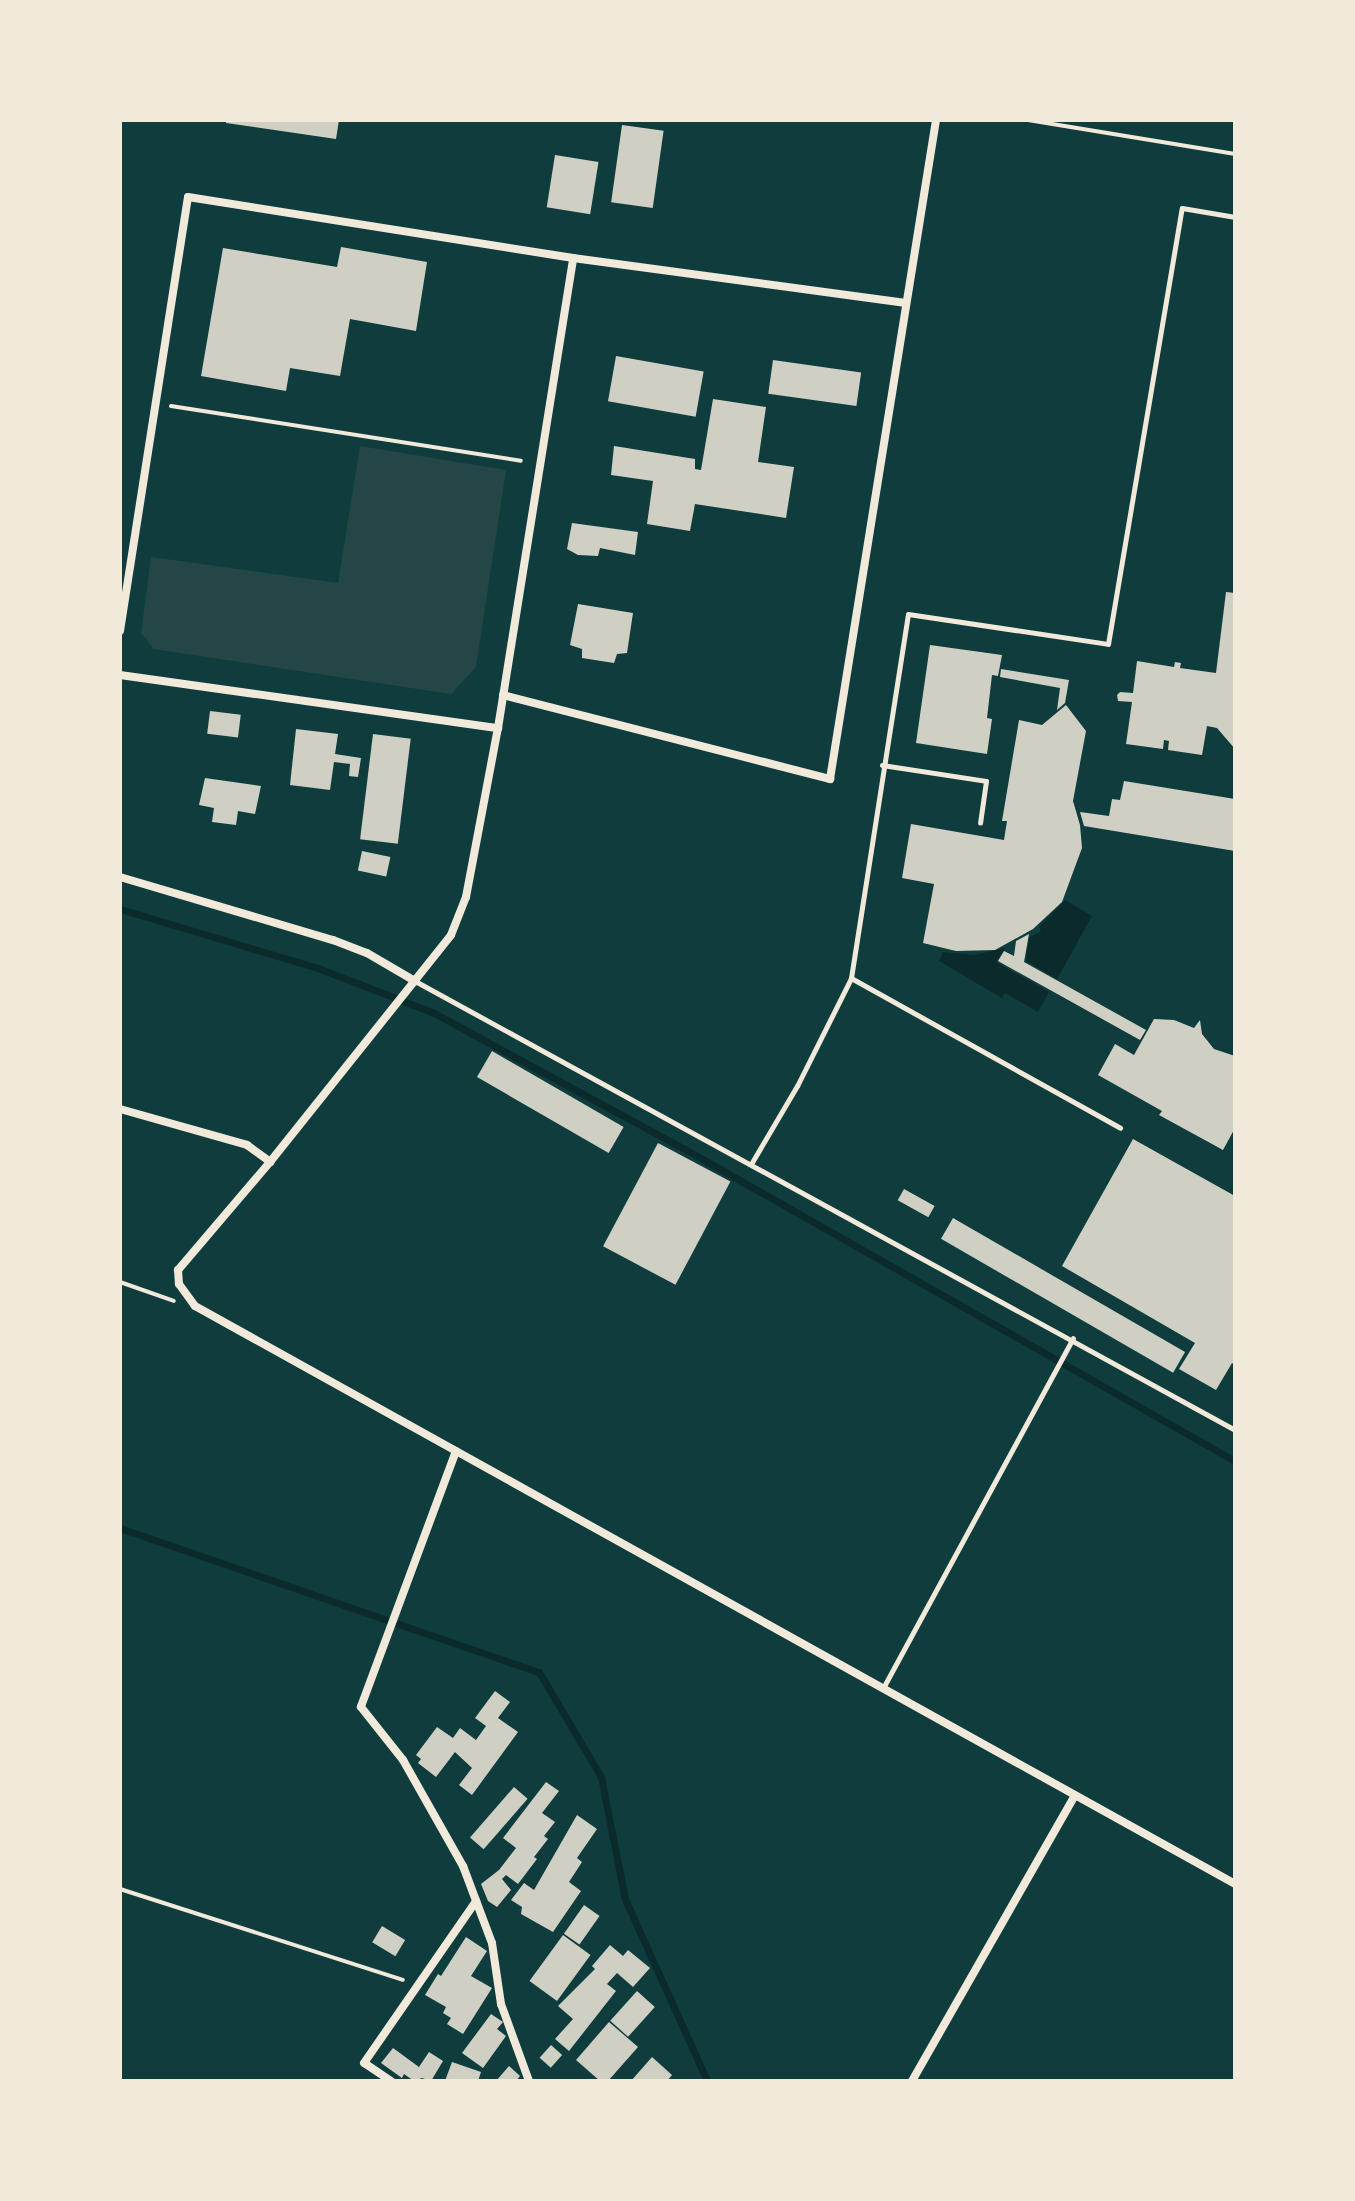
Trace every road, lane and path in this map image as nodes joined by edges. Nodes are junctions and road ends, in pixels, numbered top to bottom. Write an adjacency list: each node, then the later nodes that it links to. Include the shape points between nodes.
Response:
1 (936, 120): 6 (street)
2 (1028, 120): 3 (path)
3 (1235, 154)
4 (1235, 217): 13 (lane, via 1182,208 1108,644 908,614)
5 (573, 258): 6 (street); 9 (street, via 188,197); 11 (street)
6 (906, 303): 11 (street, via 830,779)
7 (165, 405): 8 (path)
8 (521, 461)
9 (120, 631)
10 (120, 675): 12 (street)
11 (503, 695): 12 (street)
12 (498, 728): 17 (street, via 466,897 451,935)
13 (882, 765): 14 (lane, via 986,781); 16 (lane)
14 (980, 823)
15 (120, 877): 17 (street, via 333,940)
16 (851, 978): 19 (lane); 21 (lane)
17 (415, 981): 20 (street); 21 (lane)
18 (120, 1109): 20 (street, via 247,1145)
19 (1120, 1128)
20 (270, 1162): 23 (street, via 178,1270 186,1295)
21 (751, 1164): 24 (lane)
22 (120, 1282): 23 (path)
23 (211, 1315): 27 (street)
24 (1073, 1338): 26 (lane); 28 (lane)
25 (1235, 1418): 26 (lane)
26 (1232, 1428)
27 (456, 1451): 28 (street); 32 (street, via 361,1707 403,1760 463,1866)
28 (883, 1688): 29 (street)
29 (1075, 1795): 30 (street); 36 (street)
30 (1235, 1884)
31 (120, 1889): 33 (path)
32 (476, 1901): 33 (street); 35 (street, via 492,1943 501,2004)
33 (418, 1984): 34 (street, via 364,2063)
34 (391, 2081)
35 (529, 2081)
36 (912, 2081)

